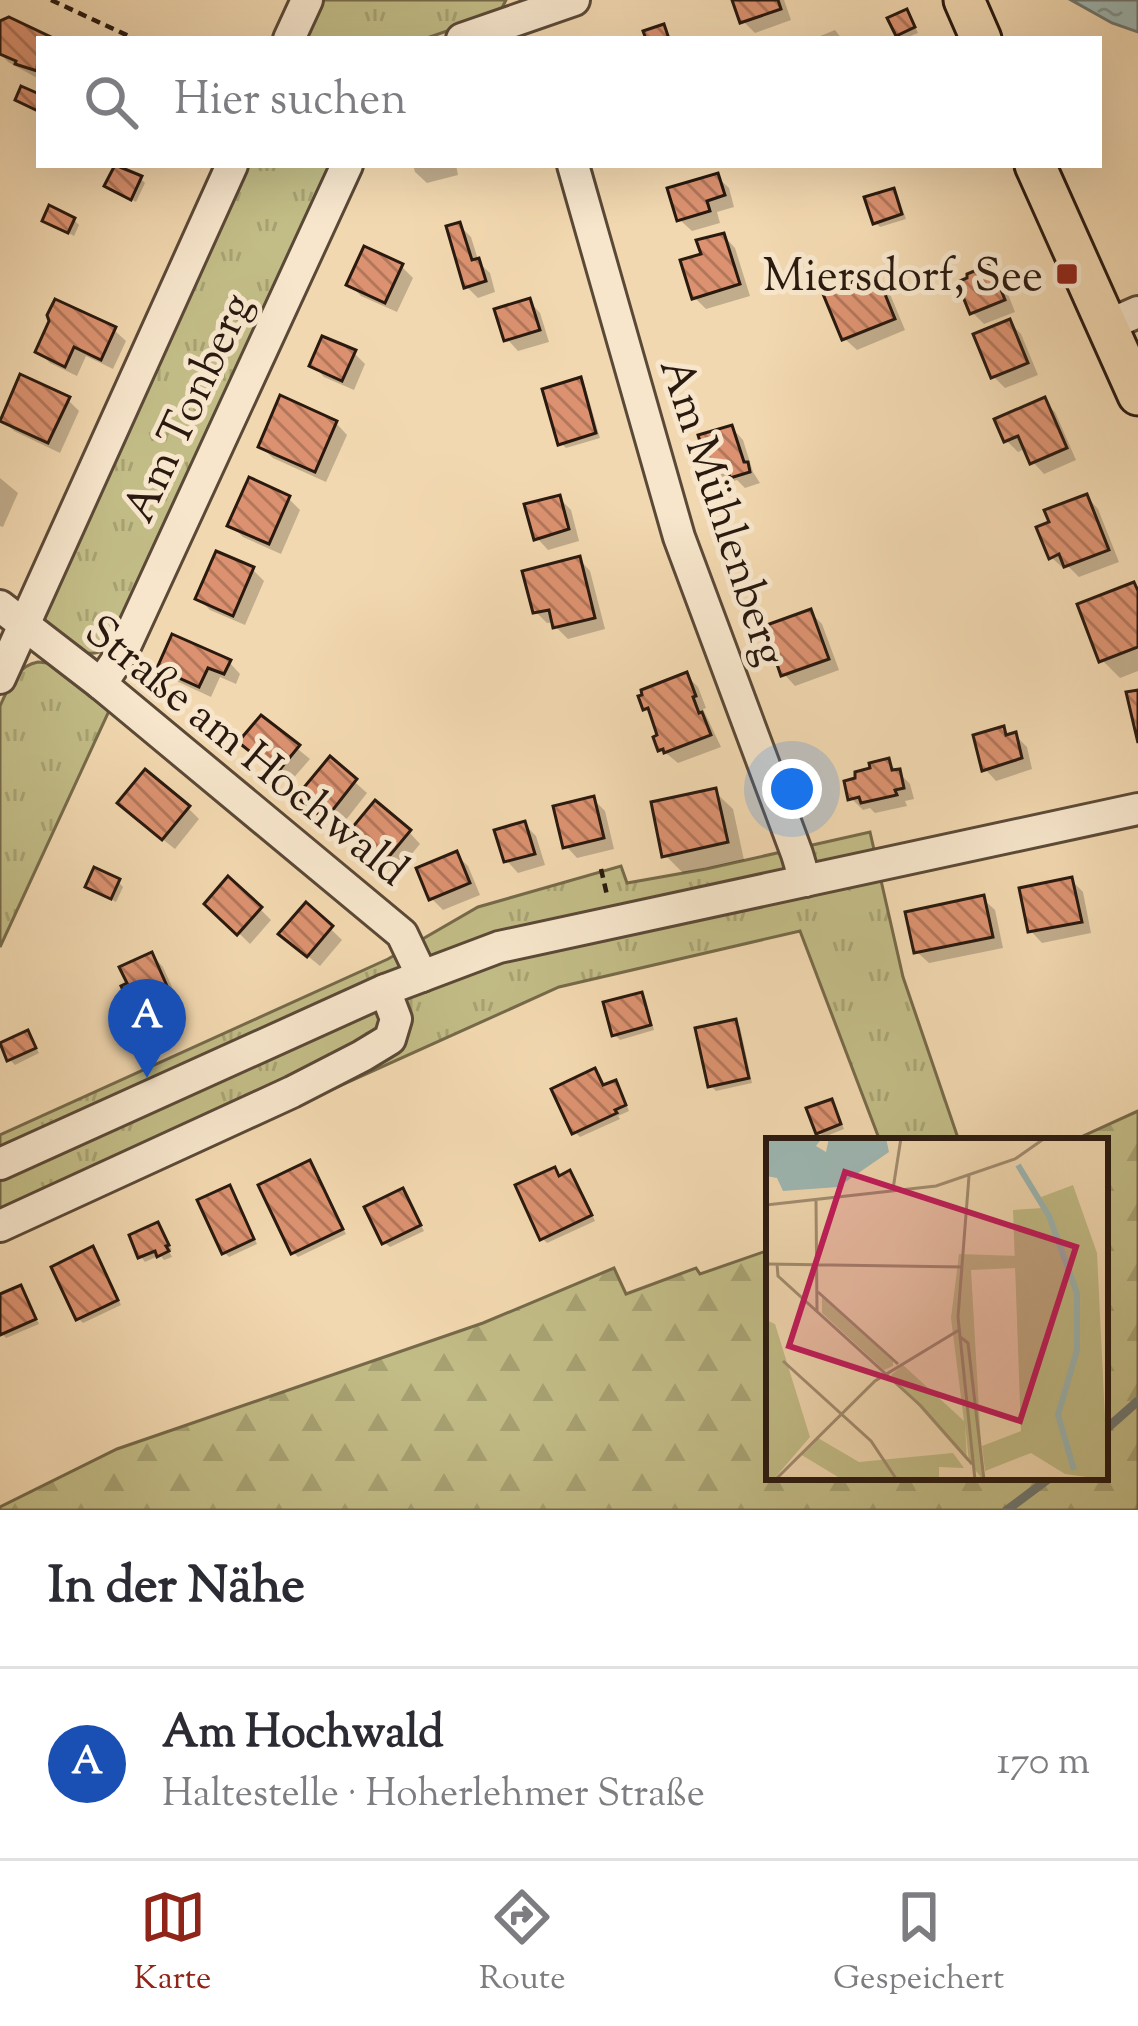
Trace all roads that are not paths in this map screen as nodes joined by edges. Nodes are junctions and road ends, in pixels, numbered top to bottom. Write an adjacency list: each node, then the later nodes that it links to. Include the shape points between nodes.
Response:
1 (307, 0): 5 (street)
2 (574, 0): 4 (street)
3 (964, 0): 7 (main road)
4 (532, 18): 6 (street)
5 (290, 36)
6 (472, 36)
7 (980, 36)
8 (231, 168): 14 (street, Am Tonberg)
9 (346, 168): 16 (street, Am Tonberg)
10 (574, 168): 18 (street, Am Mühlenberg, via 679,537)
11 (1038, 168): 12 (main road)
12 (1122, 319): 13 (main road)
13 (1138, 395)
14 (12, 615): 15 (street, Am Tonberg); 16 (street, Straße am Hochwald)
15 (0, 678)
16 (101, 684): 19 (street, Straße am Hochwald, via 402,934)
17 (1138, 808): 18 (street)
18 (805, 880): 19 (street, via 520,942)
19 (422, 976): 20 (street)
20 (385, 990): 21 (street); 22 (street, via 396,1019 390,1039)
21 (0, 1163)
22 (0, 1226)

